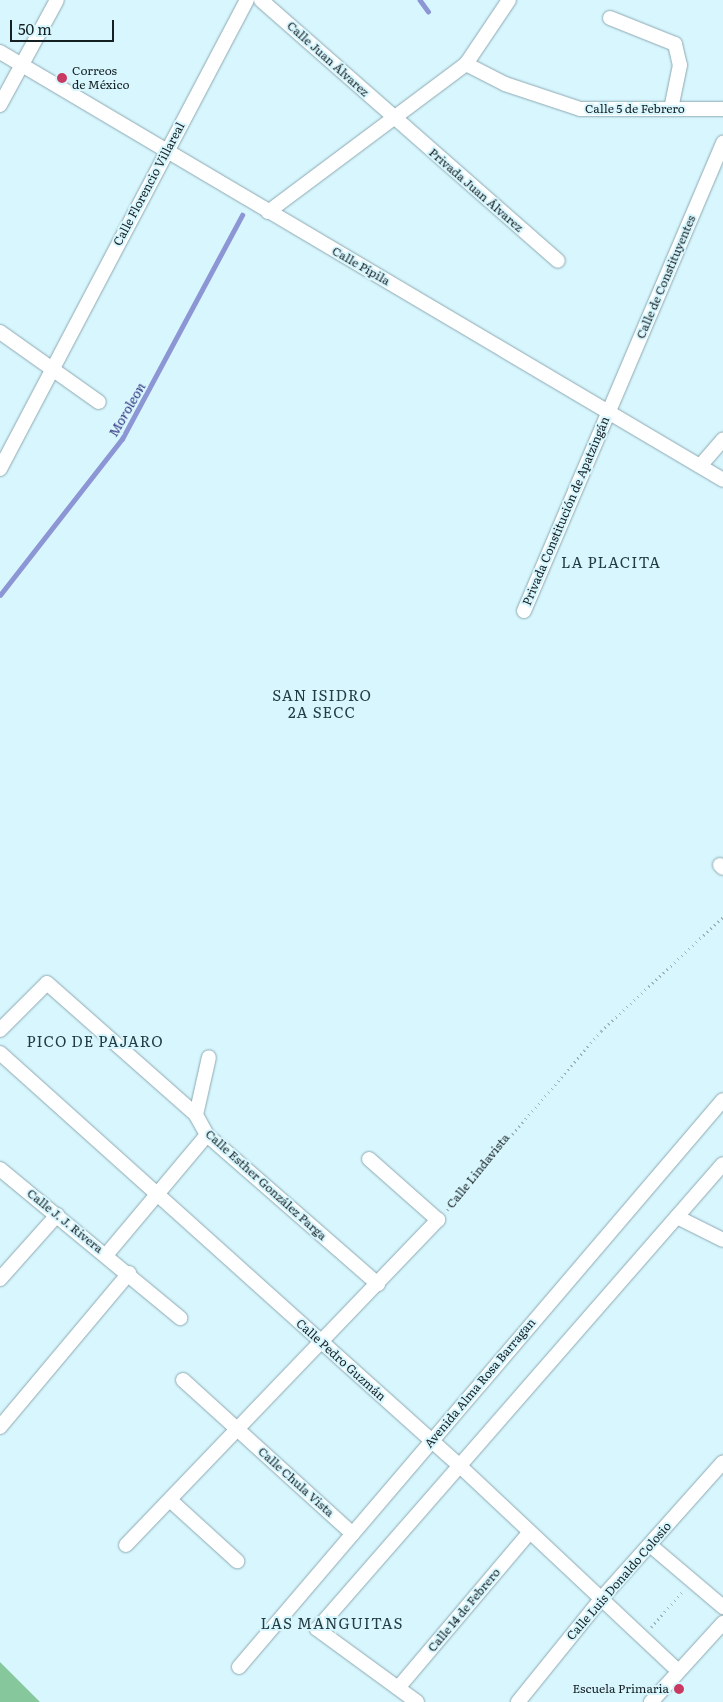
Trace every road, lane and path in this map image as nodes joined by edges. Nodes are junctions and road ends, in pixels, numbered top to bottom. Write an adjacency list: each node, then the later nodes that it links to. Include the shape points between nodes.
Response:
1 (57, 0): 7 (street)
2 (247, 0): 13 (street, Calle Florencio Villareal)
3 (261, 0): 12 (street, Calle Juan Álvarez)
4 (509, 0): 8 (street)
5 (610, 18): 10 (street, via 675,44 680,64)
6 (0, 52): 7 (street, Calle Pípila)
7 (22, 64): 9 (street); 13 (street, Calle Pípila)
8 (466, 64): 10 (street, Calle 5 de Febrero, via 505,84 580,109); 12 (street)
9 (0, 105)
10 (671, 109): 11 (street, Calle 5 de Febrero)
11 (723, 109)
12 (395, 119): 15 (street); 16 (street, Privada Juan Álvarez)
13 (167, 150): 15 (street, Calle Pípila); 18 (street, Calle Florencio Villareal)
14 (722, 152): 20 (street, Calle de Constituyentes)
15 (268, 212): 20 (street, Calle Pípila)
16 (558, 261)
17 (0, 332): 18 (street)
18 (52, 369): 19 (street); 23 (street, Calle Florencio Villareal)
19 (99, 402)
20 (608, 411): 22 (street, Calle Pípila); 25 (street, Privada Constitución de Apatzingán)
21 (723, 440): 22 (street)
22 (700, 466): 24 (street, Calle Pípila)
23 (0, 469)
24 (723, 480)
25 (524, 612)
26 (723, 917): 39 (path, Calle Lindavista, via 601,1031)
27 (0, 1030): 31 (street, Calle Esther González Parga, via 47,982)
28 (0, 1053): 36 (street, Calle Pedro Guzmán)
29 (210, 1057): 31 (street)
30 (723, 1100): 50 (street, Avenida Alma Rosa Barragan)
31 (196, 1116): 32 (street, Calle Esther González Parga)
32 (207, 1134): 36 (street); 44 (street, Calle Esther González Parga)
33 (369, 1159): 39 (street)
34 (723, 1164): 38 (street)
35 (0, 1169): 37 (street, Calle J. J. Rivera)
36 (158, 1195): 41 (street); 46 (street, Calle Pedro Guzmán)
37 (57, 1215): 41 (street, Calle J. J. Rivera); 43 (street)
38 (676, 1217): 40 (street); 52 (street)
39 (438, 1220): 44 (street, Calle Lindavista)
40 (723, 1240)
41 (107, 1254): 42 (street, Calle J. J. Rivera)
42 (128, 1273): 45 (street, Calle J. J. Rivera); 48 (street)
43 (0, 1279)
44 (378, 1284): 46 (street, Calle Lindavista)
45 (180, 1318)
46 (322, 1344): 49 (street, Calle Lindavista); 50 (street, Calle Pedro Guzmán)
47 (183, 1380): 49 (street, Calle Chula Vista)
48 (0, 1427)
49 (239, 1430): 53 (street, Calle Lindavista); 55 (street, Calle Chula Vista)
50 (432, 1441): 52 (street, Calle Pedro Guzmán); 55 (street, Avenida Alma Rosa Barragan)
51 (723, 1462): 56 (street, Calle Luis Donaldo Colosio)
52 (458, 1465): 54 (street, Calle Pedro Guzmán); 66 (street, via 317,1629)
53 (170, 1500): 57 (street, Calle Lindavista); 58 (street)
54 (530, 1532): 60 (street, Calle Pedro Guzmán); 66 (street, Calle 14 de Febrero)
55 (353, 1534): 64 (street, Avenida Alma Rosa Barragan)
56 (650, 1545): 59 (street); 60 (street, Calle Luis Donaldo Colosio)
57 (126, 1546)
58 (237, 1561)
59 (692, 1580): 61 (street); 63 (path)
60 (601, 1599): 63 (street, Calle Pedro Guzmán); 68 (street, Calle Luis Donaldo Colosio)
61 (723, 1607)
62 (723, 1623): 65 (street)
63 (643, 1635): 65 (street, Calle Pedro Guzmán)
64 (240, 1667)
65 (678, 1670): 69 (street)
66 (398, 1688): 67 (street)
67 (416, 1702)
68 (518, 1702)
69 (651, 1702)

